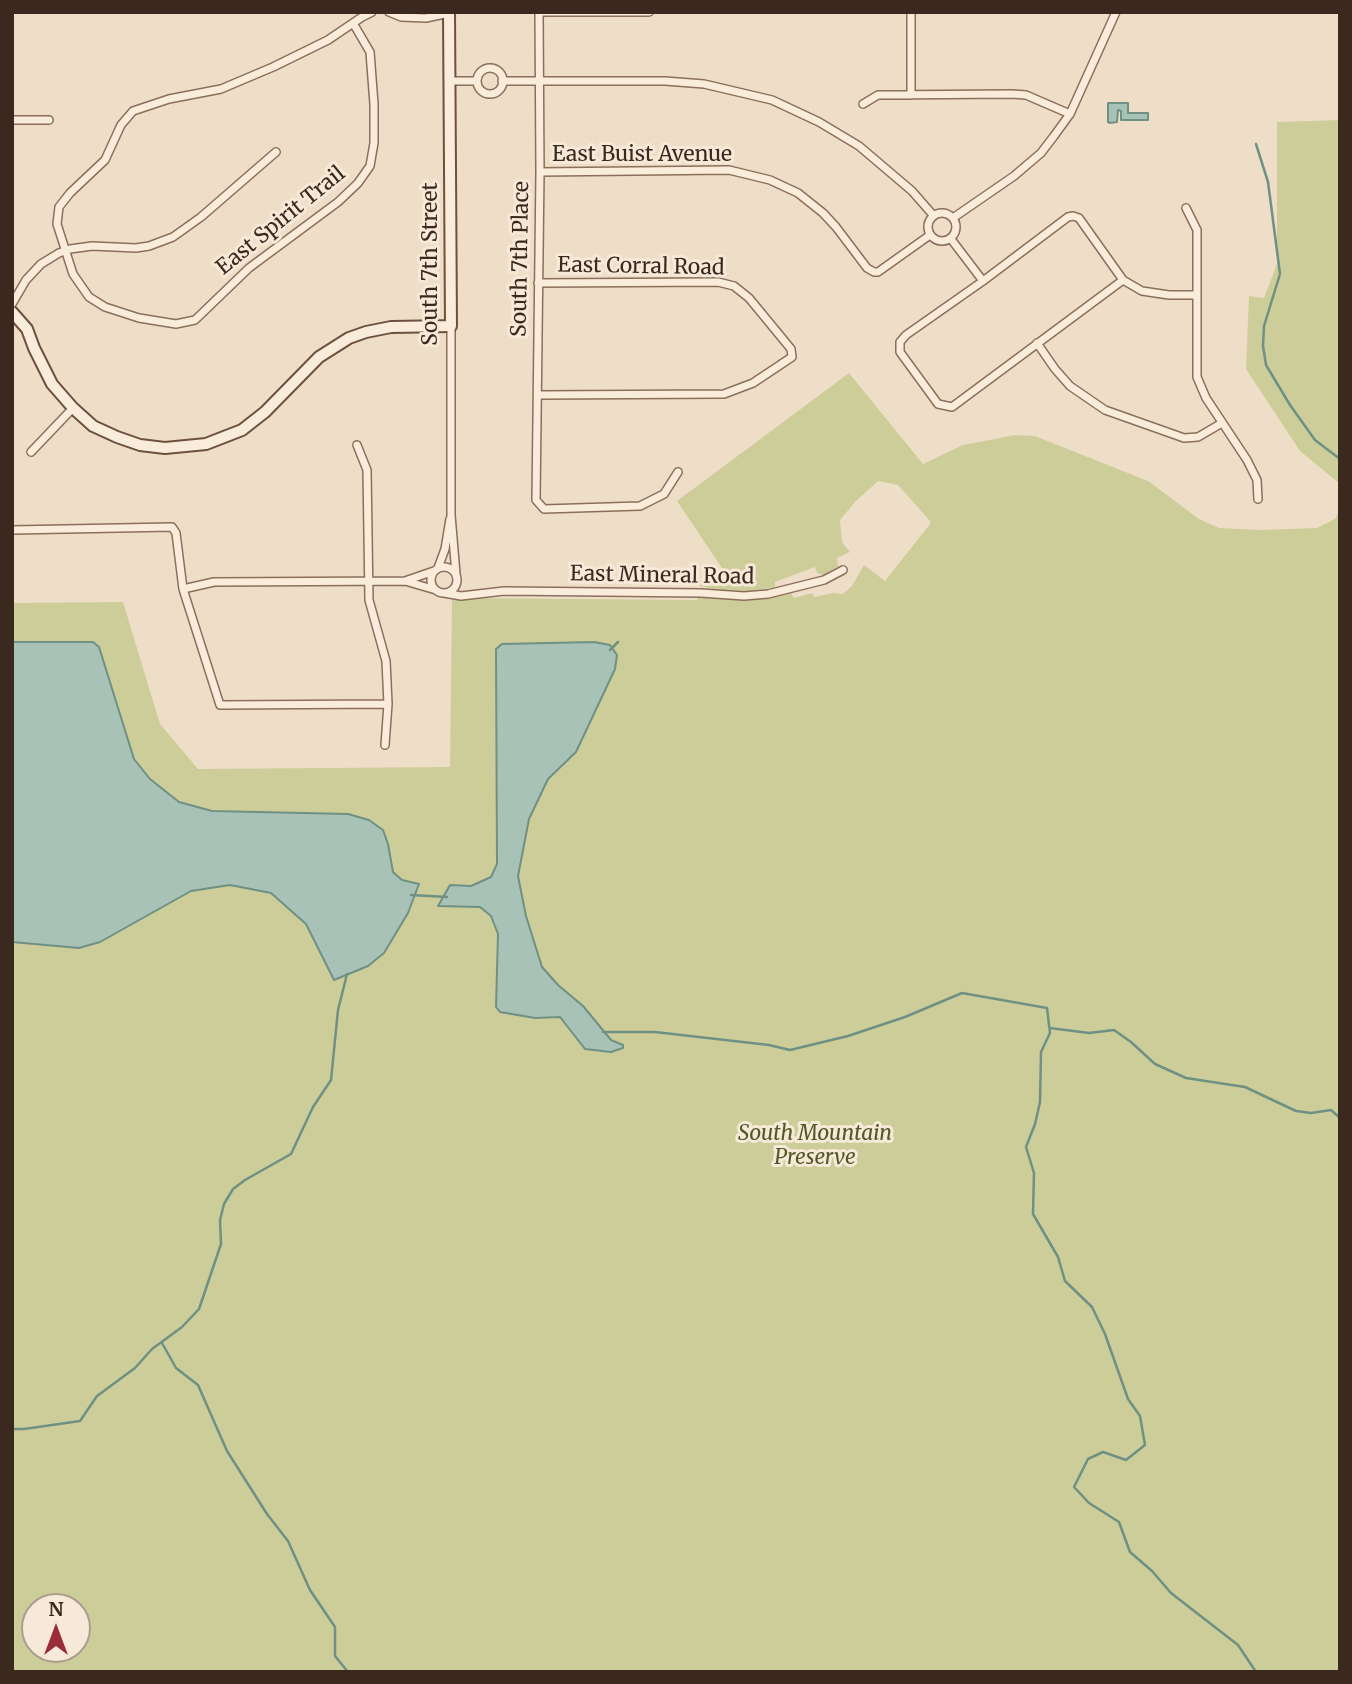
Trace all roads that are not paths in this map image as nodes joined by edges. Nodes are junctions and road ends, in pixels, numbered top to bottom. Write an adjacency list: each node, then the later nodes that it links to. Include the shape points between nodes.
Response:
1 (372, 12): 8 (street)
2 (389, 12): 7 (street, via 426,18)
3 (539, 12): 4 (street); 12 (street, South 7th Place)
4 (649, 12)
5 (911, 12): 13 (street)
6 (1116, 12): 15 (street)
7 (445, 13): 10 (street, South 7th Street)
8 (353, 23): 25 (street, East Spirit Trail, via 303,53 221,89 132,111 104,160 59,206 57,224); 25 (street, East Spirit Trail, via 370,52 372,66 374,143 370,166 338,202 249,268 195,320 176,324 105,307 89,297 73,274)
9 (477, 80): 10 (street); 11 (street, via 481,72 490,69 498,72); 11 (street, via 488,94 498,91)
10 (449, 81): 32 (street, South 7th Street)
11 (502, 81): 12 (street)
12 (538, 81): 19 (street, South 7th Place); 21 (street, via 691,83 772,100 859,146)
13 (911, 95): 14 (street, via 878,95); 15 (street, via 1026,95)
14 (863, 104)
15 (1070, 114): 22 (street, via 1041,153)
16 (12, 120): 17 (street)
17 (48, 120)
18 (276, 152): 25 (street, via 173,237 136,248 92,246)
19 (540, 172): 23 (street, East Buist Avenue, via 729,170 770,180 798,193 823,213 874,272); 28 (street, South 7th Place)
20 (1186, 208): 29 (street, via 1198,230)
21 (933, 215): 22 (street, via 946,213); 23 (street, via 928,222)
22 (953, 218): 24 (street, via 956,231)
23 (930, 235): 24 (street, via 942,242)
24 (951, 239): 27 (street)
25 (66, 251): 30 (street, via 41,264)
26 (1123, 280): 27 (street, via 1073,216); 29 (street, via 1142,291); 33 (street)
27 (983, 281): 33 (street, via 900,342 900,352 938,404 952,407)
28 (538, 283): 34 (street, South 7th Place); 34 (street, East Corral Road, via 718,282 734,286 750,298 791,349 792,357 753,383 724,394)
29 (1197, 295): 36 (street, via 1198,377)
30 (12, 304)
31 (12, 312): 35 (street, via 27,329 52,384)
32 (451, 326): 35 (street, via 391,327 349,338 319,357 255,421 206,444 140,445 93,426); 41 (street, South 7th Street)
33 (1037, 344): 36 (street, via 1070,386 1105,410 1184,438 1198,437)
34 (538, 395): 39 (street, South 7th Place, via 536,500 544,509 639,506 664,494)
35 (73, 408): 38 (street)
36 (1222, 423): 40 (street, via 1257,480)
37 (357, 445): 46 (street, via 367,470)
38 (31, 452)
39 (678, 472)
40 (1258, 499)
41 (451, 515): 43 (street, South 7th Street); 45 (street, South 7th Street)
42 (12, 530): 49 (street, via 172,527)
43 (436, 569): 45 (street, via 448,567); 47 (street, East Mineral Road); 50 (street, South 7th Street, via 431,580)
44 (842, 570): 51 (street, East Mineral Road, via 824,580 756,595)
45 (456, 574): 48 (street, South 7th Street)
46 (368, 581): 47 (street, East Mineral Road); 49 (street, East Mineral Road, via 214,582); 52 (street, via 386,661)
47 (405, 581): 50 (street, East Mineral Road)
48 (457, 583): 50 (street, via 452,590); 51 (street)
49 (183, 589): 52 (street, via 220,705)
50 (440, 591): 51 (street, East Mineral Road)
51 (476, 594)
52 (388, 704): 53 (street)
53 (385, 745)

